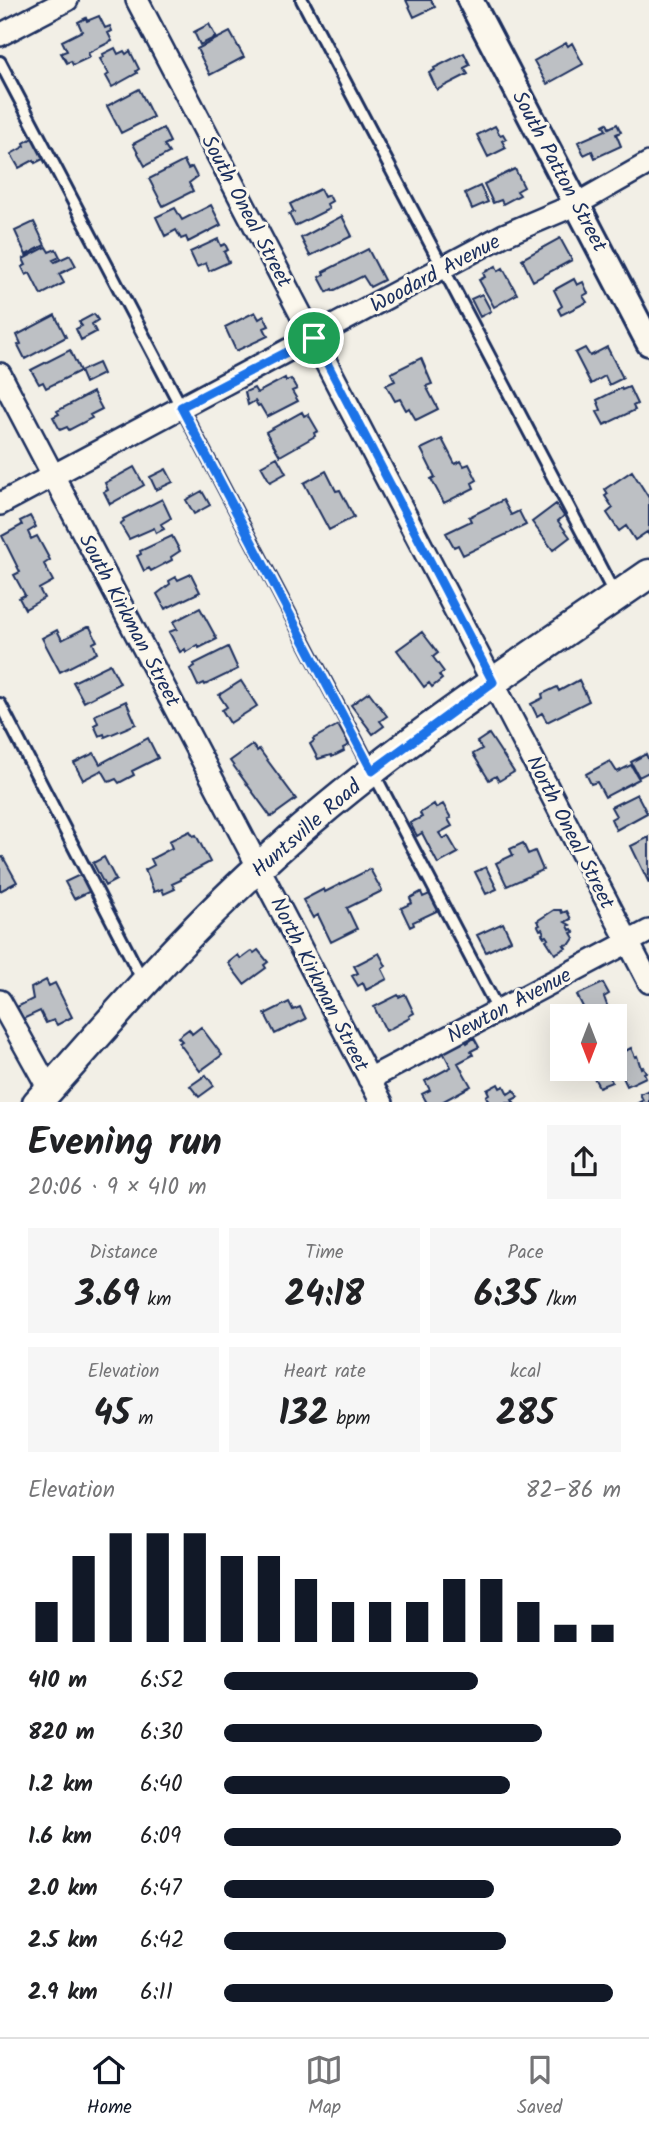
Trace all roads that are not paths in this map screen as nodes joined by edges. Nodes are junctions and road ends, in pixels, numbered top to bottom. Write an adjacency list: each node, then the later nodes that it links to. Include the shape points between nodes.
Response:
1 (67, 0): 5 (street)
2 (137, 0): 10 (street, South Oneal Street)
3 (302, 0): 9 (lane)
4 (470, 0): 8 (street, South Patton Street)
5 (0, 35)
6 (0, 62): 13 (lane)
7 (649, 163): 8 (street, Woodard Avenue)
8 (577, 204): 9 (street, Woodard Avenue); 11 (street, South Patton Street)
9 (443, 268): 10 (street, Woodard Avenue); 17 (lane)
10 (314, 338): 13 (street, Woodard Avenue); 18 (street, South Oneal Street)
11 (649, 343)
12 (0, 374): 14 (street, South Kirkman Street)
13 (181, 407): 14 (street, Woodard Avenue); 20 (lane)
14 (54, 476): 15 (street, Woodard Avenue); 21 (street, South Kirkman Street)
15 (0, 504)
16 (649, 574): 17 (main road, Huntsville Road)
17 (616, 597): 18 (main road, Huntsville Road)
18 (493, 682): 20 (main road, Huntsville Road); 23 (street, North Oneal Street)
19 (0, 704): 25 (lane)
20 (372, 771): 21 (main road, Huntsville Road); 27 (lane)
21 (259, 866): 25 (main road, Huntsville Road); 28 (street, North Kirkman Street)
22 (649, 931): 23 (street, Newton Avenue)
23 (628, 942): 24 (street, North Oneal Street); 27 (street, Newton Avenue)
24 (649, 982)
25 (145, 983): 29 (main road, Huntsville Road)
26 (0, 1000): 29 (street)
27 (499, 1010): 28 (street, Newton Avenue)
28 (369, 1079): 30 (street, North Kirkman Street)
29 (43, 1096)
30 (382, 1102)

